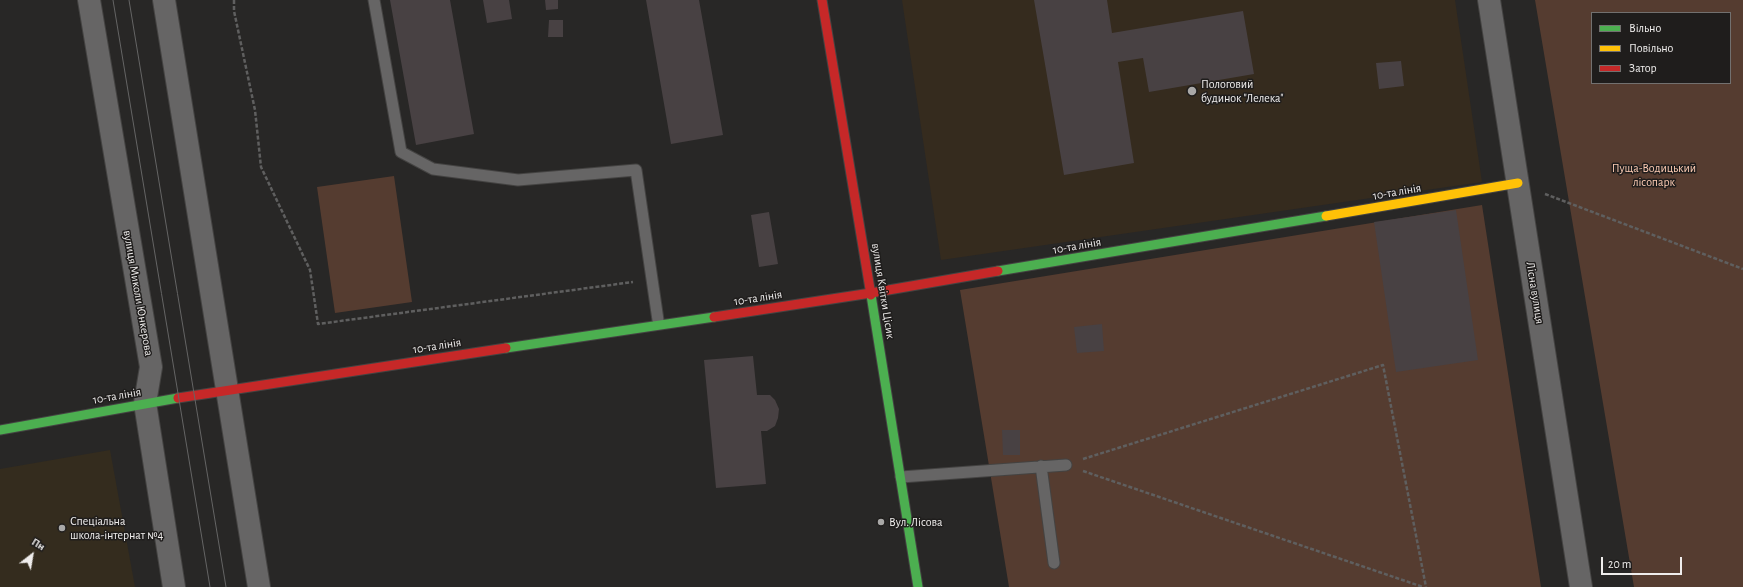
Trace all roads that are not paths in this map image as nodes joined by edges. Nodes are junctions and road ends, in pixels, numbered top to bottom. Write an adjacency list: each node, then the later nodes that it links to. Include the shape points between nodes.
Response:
1 (89, 0): 10 (street, вулиця Миколи Юнкерова, via 150,367)
2 (164, 0): 9 (street)
3 (374, 0): 8 (lane, via 401,152 433,169 518,180 636,170)
4 (822, 0): 7 (street, вулиця Квітки Цісик)
5 (1489, 0): 6 (street, Лісна вулиця)
6 (1518, 184): 7 (street, 10-та лінія); 19 (street, Лісна вулиця)
7 (871, 293): 9 (street, 10-та лінія); 14 (street, вулиця Квітки Цісик)
8 (658, 320)
9 (226, 390): 10 (street, 10-та лінія); 17 (street)
10 (145, 403): 11 (street, 10-та лінія); 16 (street, вулиця Миколи Юнкерова)
11 (0, 430)
12 (1066, 465): 13 (lane)
13 (1041, 466): 14 (lane); 15 (lane)
14 (901, 477): 18 (street, вулиця Квітки Цісик)
15 (1054, 563)
16 (174, 587)
17 (259, 587)
18 (918, 587)
19 (1581, 587)

